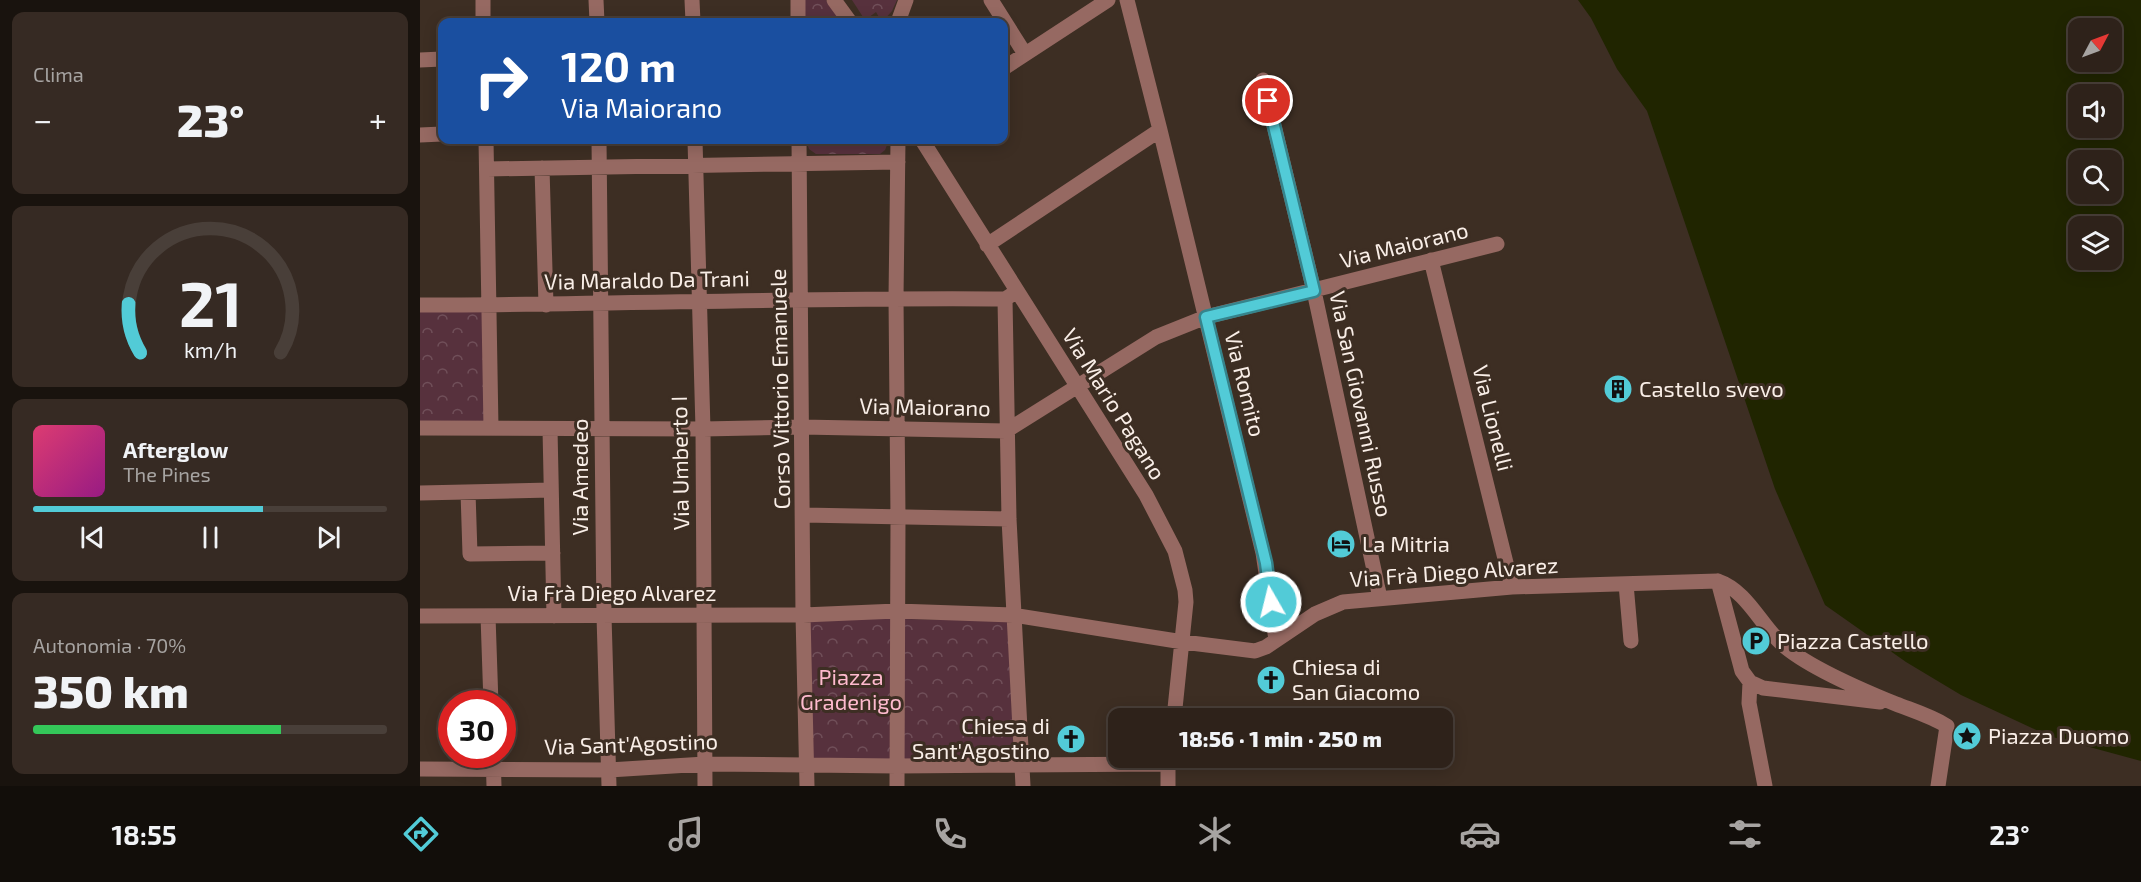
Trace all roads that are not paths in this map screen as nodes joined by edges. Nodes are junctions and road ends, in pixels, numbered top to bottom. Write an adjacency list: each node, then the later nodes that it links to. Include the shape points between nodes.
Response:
1 (483, 0): 10 (street)
2 (596, 0): 11 (street)
3 (692, 0): 12 (street)
4 (798, 0): 13 (street)
5 (834, 0): 14 (street)
6 (906, 0): 15 (street)
7 (991, 0): 16 (street)
8 (1108, 0): 18 (street)
9 (1127, 0): 23 (street, Via Romito)
10 (483, 18)
11 (597, 18)
12 (693, 18)
13 (798, 18)
14 (847, 18)
15 (899, 18)
16 (1002, 18)
17 (1008, 27): 18 (street)
18 (1025, 54): 21 (street)
19 (438, 59): 20 (street)
20 (420, 60)
21 (1008, 65)
22 (1263, 80): 41 (street, Via San Giovanni Russo)
23 (1161, 130): 39 (street); 50 (street, Via Romito)
24 (438, 134): 25 (street)
25 (420, 135)
26 (486, 144): 37 (street)
27 (599, 144): 35 (street, Via Amedeo)
28 (695, 144): 34 (street, Via Umberto I)
29 (799, 144): 33 (street, Corso Vittorio Emanuele)
30 (898, 144): 32 (street)
31 (924, 144): 39 (street, Via Mario Pagano)
32 (898, 162): 33 (street); 43 (street)
33 (800, 163): 34 (street); 45 (street, Corso Vittorio Emanuele)
34 (696, 164): 35 (street); 44 (street, Via Umberto I)
35 (599, 167): 36 (street); 47 (street, Via Amedeo)
36 (542, 168): 37 (street); 49 (street)
37 (487, 169): 48 (street)
38 (1497, 244): 40 (street, Via Maiorano)
39 (987, 246): 42 (street, Via Mario Pagano)
40 (1431, 260): 41 (street, Via Maiorano); 69 (street, Via Lionelli)
41 (1314, 291): 50 (street, Via Maiorano); 70 (street, Via San Giovanni Russo)
42 (1010, 296): 43 (street, Via Maraldo Da Trani); 51 (street, Via Mario Pagano); 59 (street)
43 (896, 298): 45 (street, Via Maraldo Da Trani); 58 (street)
44 (699, 300): 45 (street, Via Maraldo Da Trani); 47 (street, Via Maraldo Da Trani); 57 (street, Via Umberto I)
45 (801, 300): 52 (street, Corso Vittorio Emanuele)
46 (420, 304): 48 (street, Via Maraldo Da Trani)
47 (602, 304): 49 (street, Via Maraldo Da Trani); 56 (street, Via Amedeo)
48 (488, 305): 49 (street, Via Maraldo Da Trani); 54 (street)
49 (546, 305)
50 (1206, 317): 51 (street, Via Maiorano, via 1156,337); 79 (street, Via Romito, via 1266,563)
51 (1077, 387): 59 (street, Via Maiorano); 81 (street, Via Mario Pagano, via 1146,495 1175,551 1186,602)
52 (802, 427): 57 (street, Via Maiorano); 58 (street, Via Maiorano); 63 (street, Corso Vittorio Emanuele)
53 (420, 428): 54 (street, Via Maiorano)
54 (491, 428): 55 (street, Via Maiorano)
55 (550, 429): 56 (street, Via Maiorano); 60 (street)
56 (603, 429): 57 (street, Via Maiorano); 78 (street, Via Amedeo)
57 (703, 429): 72 (street, Via Umberto I)
58 (897, 430): 59 (street, Via Maiorano); 64 (street)
59 (1006, 431): 65 (street)
60 (551, 490): 61 (street); 66 (street)
61 (468, 492): 62 (street); 66 (street, via 470,554)
62 (420, 493)
63 (804, 515): 64 (street); 73 (street, Corso Vittorio Emanuele)
64 (898, 517): 65 (street); 71 (street)
65 (1008, 519): 74 (street)
66 (553, 553): 77 (street)
67 (1718, 580): 68 (street, Via Frà Diego Alvarez); 82 (street, via 1742,671); 84 (street, via 1737,591 1774,637 1794,654)
68 (1626, 584): 69 (street, Via Frà Diego Alvarez); 80 (street)
69 (1512, 587): 70 (street, Via Frà Diego Alvarez)
70 (1380, 598): 79 (street, Via Frà Diego Alvarez, via 1330,606)
71 (897, 611): 73 (street); 74 (street); 91 (street)
72 (705, 615): 73 (street, Via Frà Diego Alvarez); 78 (street, Via Frà Diego Alvarez); 88 (street, Via Umberto I)
73 (803, 615): 89 (street)
74 (1013, 615): 81 (street, Via Frà Diego Alvarez); 90 (street)
75 (420, 616): 76 (street, Via Frà Diego Alvarez)
76 (488, 616): 77 (street, Via Frà Diego Alvarez); 83 (street)
77 (554, 616): 78 (street, Via Frà Diego Alvarez)
78 (604, 616): 96 (street, Via Amedeo)
79 (1276, 640): 81 (street, Via Frà Diego Alvarez, via 1255,651)
80 (1631, 641)
81 (1183, 642): 85 (street, Via Mario Pagano)
82 (1750, 682): 84 (street, via 1763,688); 104 (street, via 1749,704)
83 (491, 690)
84 (1895, 703): 105 (street, via 1947,726)
85 (1175, 708)
86 (1108, 763): 90 (street)
87 (516, 764): 96 (street, Via Sant'Agostino)
88 (705, 764): 89 (street, Via Sant'Agostino); 96 (street, Via Sant'Agostino); 99 (street, Via Umberto I)
89 (807, 765): 91 (street); 100 (street)
90 (1021, 765): 91 (street); 102 (street)
91 (897, 766): 101 (street)
92 (438, 767): 95 (street, Via Sant'Agostino)
93 (493, 768): 97 (street)
94 (1168, 768): 103 (street)
95 (420, 769)
96 (609, 770): 98 (street, Via Amedeo)
97 (494, 786)
98 (609, 786)
99 (705, 786)
100 (807, 786)
101 (897, 786)
102 (1023, 786)
103 (1168, 786)
104 (1765, 786)
105 (1938, 786)

